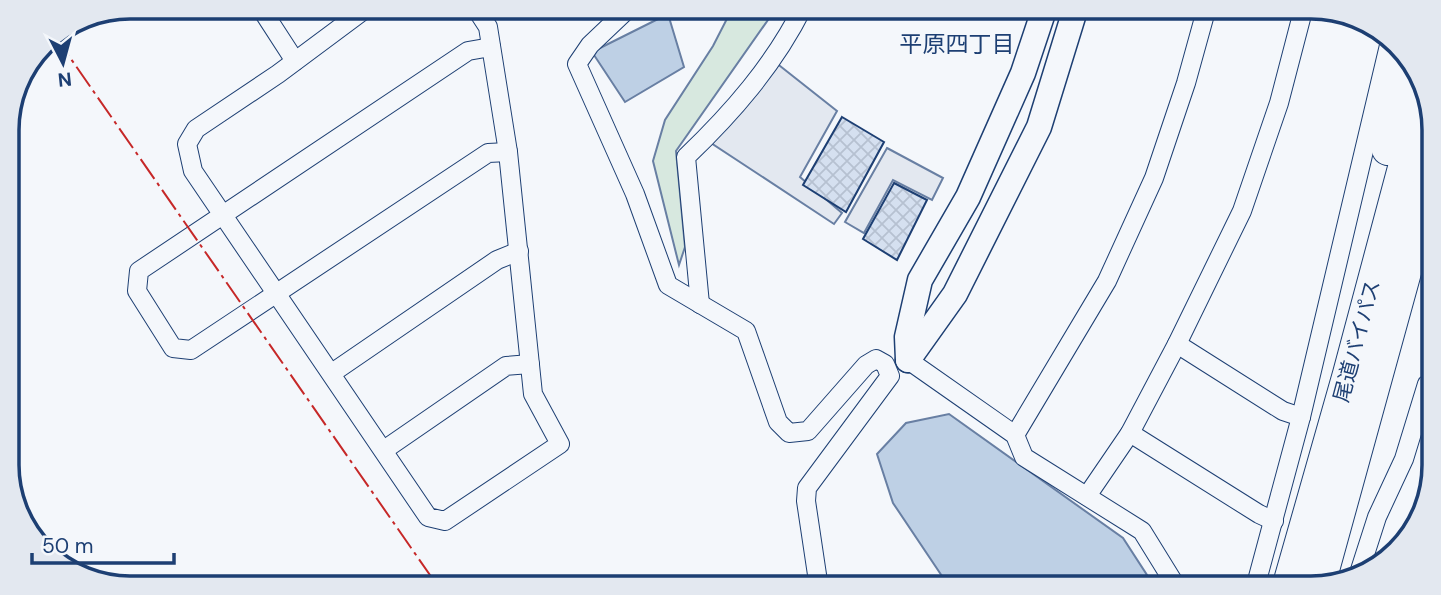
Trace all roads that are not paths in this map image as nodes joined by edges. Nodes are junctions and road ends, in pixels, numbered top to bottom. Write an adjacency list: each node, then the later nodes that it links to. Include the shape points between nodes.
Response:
1 (268, 19): 12 (street)
2 (352, 19): 12 (street)
3 (483, 19): 10 (street)
4 (617, 19): 24 (street, via 577,64 635,194 668,285)
5 (797, 19): 24 (street, via 763,73 686,157)
6 (1041, 19): 21 (street, via 1023,73 968,197)
7 (1072, 19): 23 (street, via 1039,127)
8 (1204, 19): 32 (street, via 1154,178 1107,281)
9 (1301, 19): 25 (street, via 1279,103 1242,211)
10 (491, 47): 15 (street); 17 (street, via 468,51)
11 (1388, 51): 30 (street)
12 (295, 61): 17 (street, via 197,129 187,145 193,172)
13 (1404, 71): 34 (highway)
14 (1420, 109): 34 (highway, 尾道バイパス)
15 (508, 152): 19 (street); 22 (street, via 488,153)
16 (1422, 209): 20 (highway, 尾道バイパス)
17 (223, 214): 22 (street); 22 (street, via 139,271 137,291 173,348 191,350)
18 (1422, 223): 20 (highway)
19 (519, 251): 27 (street); 28 (street, via 497,260)
20 (1407, 262): 42 (highway, 尾道バイパス)
21 (920, 279): 23 (street); 26 (street, via 907,337)
22 (277, 293): 28 (street)
23 (955, 294): 26 (street)
24 (700, 304): 38 (street, via 746,331 778,422 789,433 808,431 866,365 876,359 885,364 890,376 807,488)
25 (1177, 344): 30 (street, via 1283,411); 31 (street)
26 (908, 360): 32 (street)
27 (530, 364): 33 (street, via 506,366); 33 (street, via 533,394 560,444 445,521 428,517)
28 (332, 373): 33 (street)
29 (1422, 400): 37 (street)
30 (1301, 417): 36 (street)
31 (1130, 433): 35 (street); 36 (street)
32 (1015, 435): 35 (street, via 1024,457)
33 (384, 450)
34 (1318, 483): 41 (highway, 尾道バイパス)
35 (1087, 496): 39 (street, via 1142,531)
36 (1274, 521): 40 (street)
37 (1362, 563)
38 (817, 576)
39 (1170, 576)
40 (1258, 576)
41 (1291, 576)
42 (1321, 576)

